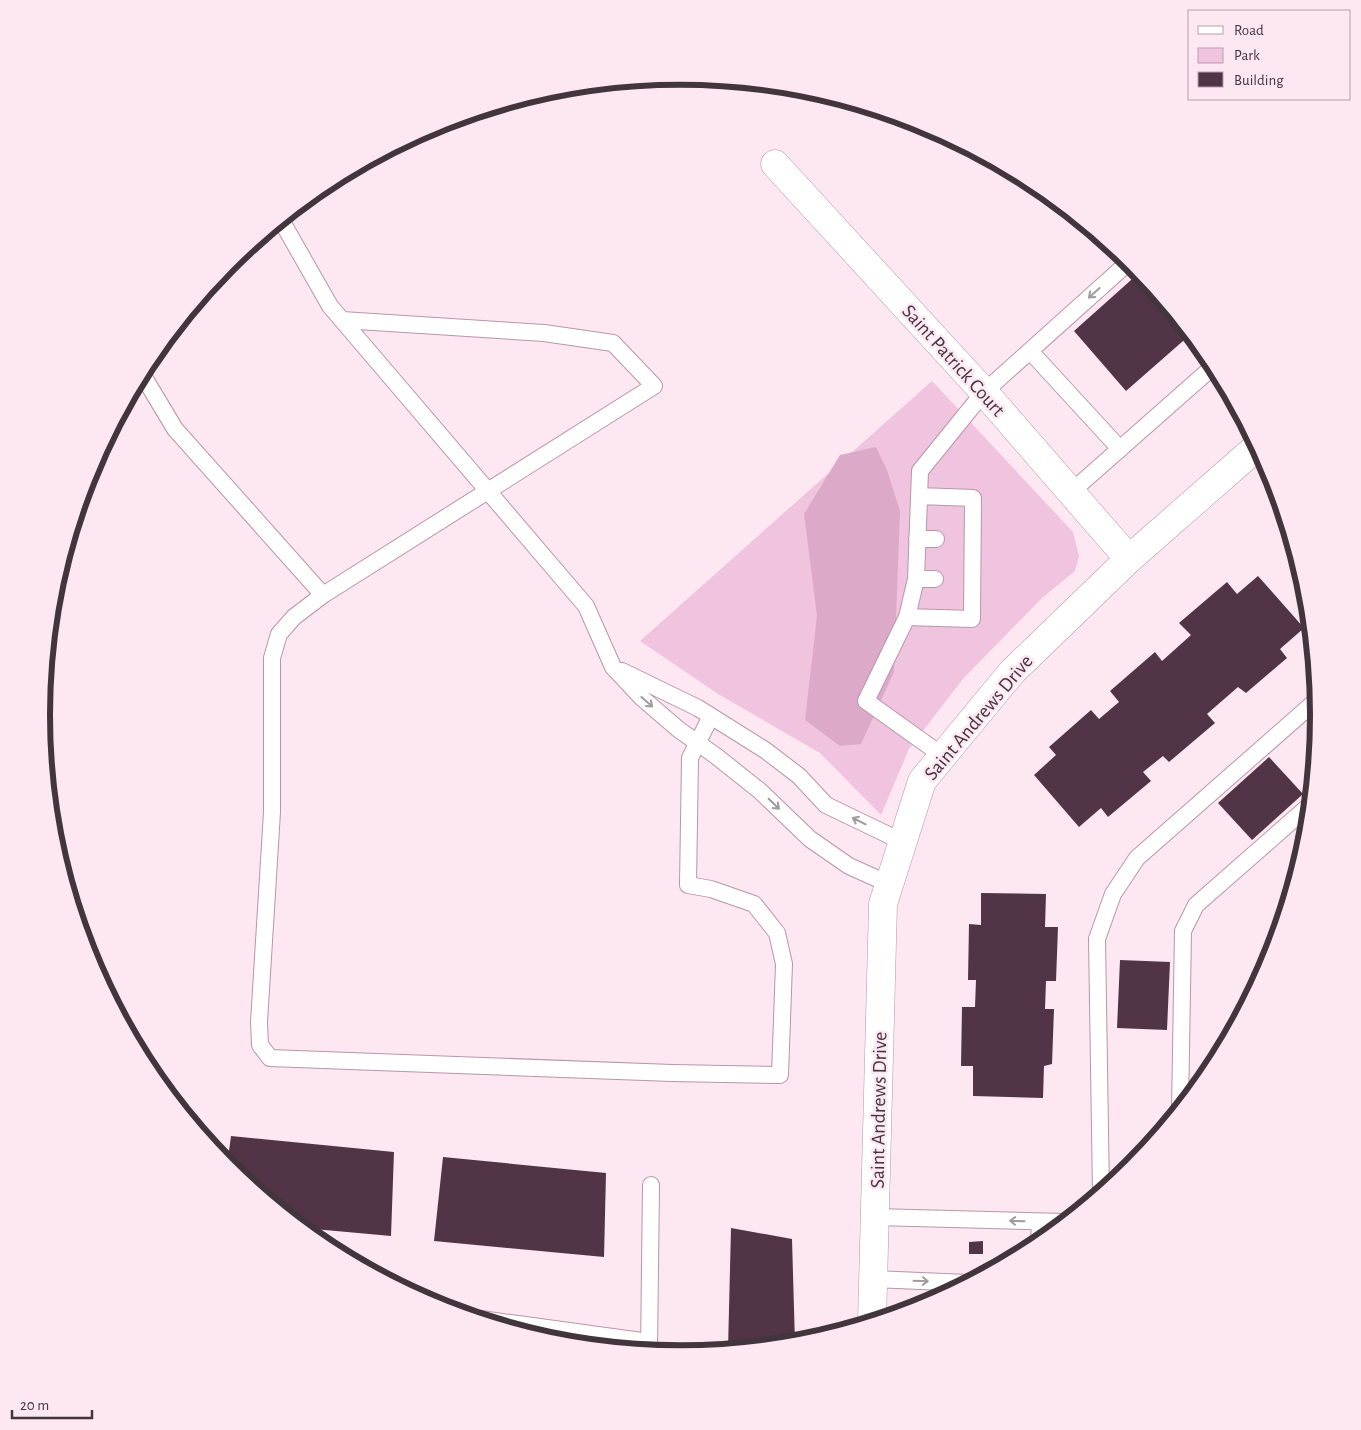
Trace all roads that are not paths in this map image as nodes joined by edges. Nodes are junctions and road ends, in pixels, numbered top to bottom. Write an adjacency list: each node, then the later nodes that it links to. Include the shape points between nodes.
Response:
1 (776, 164): 8 (street, Saint Patrick Court)
2 (284, 225): 4 (lane, via 330,306)
3 (1124, 267): 5 (lane, one-way to 5)
4 (342, 320): 11 (lane); 11 (lane, via 544,333 614,343 654,386)
5 (1030, 351): 8 (lane); 9 (lane)
6 (1209, 371): 9 (lane)
7 (146, 381): 19 (lane, via 174,429)
8 (984, 392): 12 (street, Saint Patrick Court); 13 (lane, via 920,471)
9 (1120, 449): 12 (lane)
10 (1253, 451): 16 (street, Saint Andrews Drive)
11 (489, 492): 19 (lane); 21 (lane, via 586,606)
12 (1071, 492): 16 (street, Saint Patrick Court)
13 (919, 496): 14 (lane); 20 (lane, via 973,498 967,580 972,619)
14 (917, 539): 15 (lane); 17 (lane)
15 (936, 539)
16 (1128, 559): 25 (street, Saint Andrews Drive, via 1012,672)
17 (916, 579): 18 (lane); 20 (lane)
18 (935, 579)
19 (323, 595): 24 (lane, via 294,617 279,634 272,658 272,812 259,1022 260,1044 270,1058 780,1075 784,964 777,933 754,904 711,889 688,885 690,758)
20 (906, 617): 25 (lane, via 866,701)
21 (614, 667): 23 (lane); 24 (lane, one-way to 24, via 642,698)
22 (1311, 705): 30 (lane, via 1137,858 1113,894 1097,940)
23 (711, 716): 24 (lane); 27 (lane, one-way to 23, via 826,805 799,776)
24 (697, 742): 28 (lane, one-way to 28, via 760,792 810,839 849,866)
25 (942, 756): 27 (street, Saint Andrews Drive, via 922,781)
26 (1304, 810): 29 (lane, via 1196,905 1183,930)
27 (902, 842): 28 (street, Saint Andrews Drive)
28 (889, 884): 32 (street, Saint Andrews Drive, via 883,904)
29 (1180, 1100)
30 (1101, 1184)
31 (651, 1185): 41 (lane)
32 (875, 1217): 33 (lane, one-way to 32); 36 (street, Saint Andrews Drive)
33 (1040, 1222): 34 (lane); 35 (lane)
34 (1054, 1222)
35 (1040, 1232)
36 (873, 1279): 37 (lane, one-way to 37); 38 (street, Saint Andrews Drive)
37 (954, 1282)
38 (872, 1315)
39 (534, 1328): 40 (lane)
40 (620, 1342)
41 (649, 1344)

